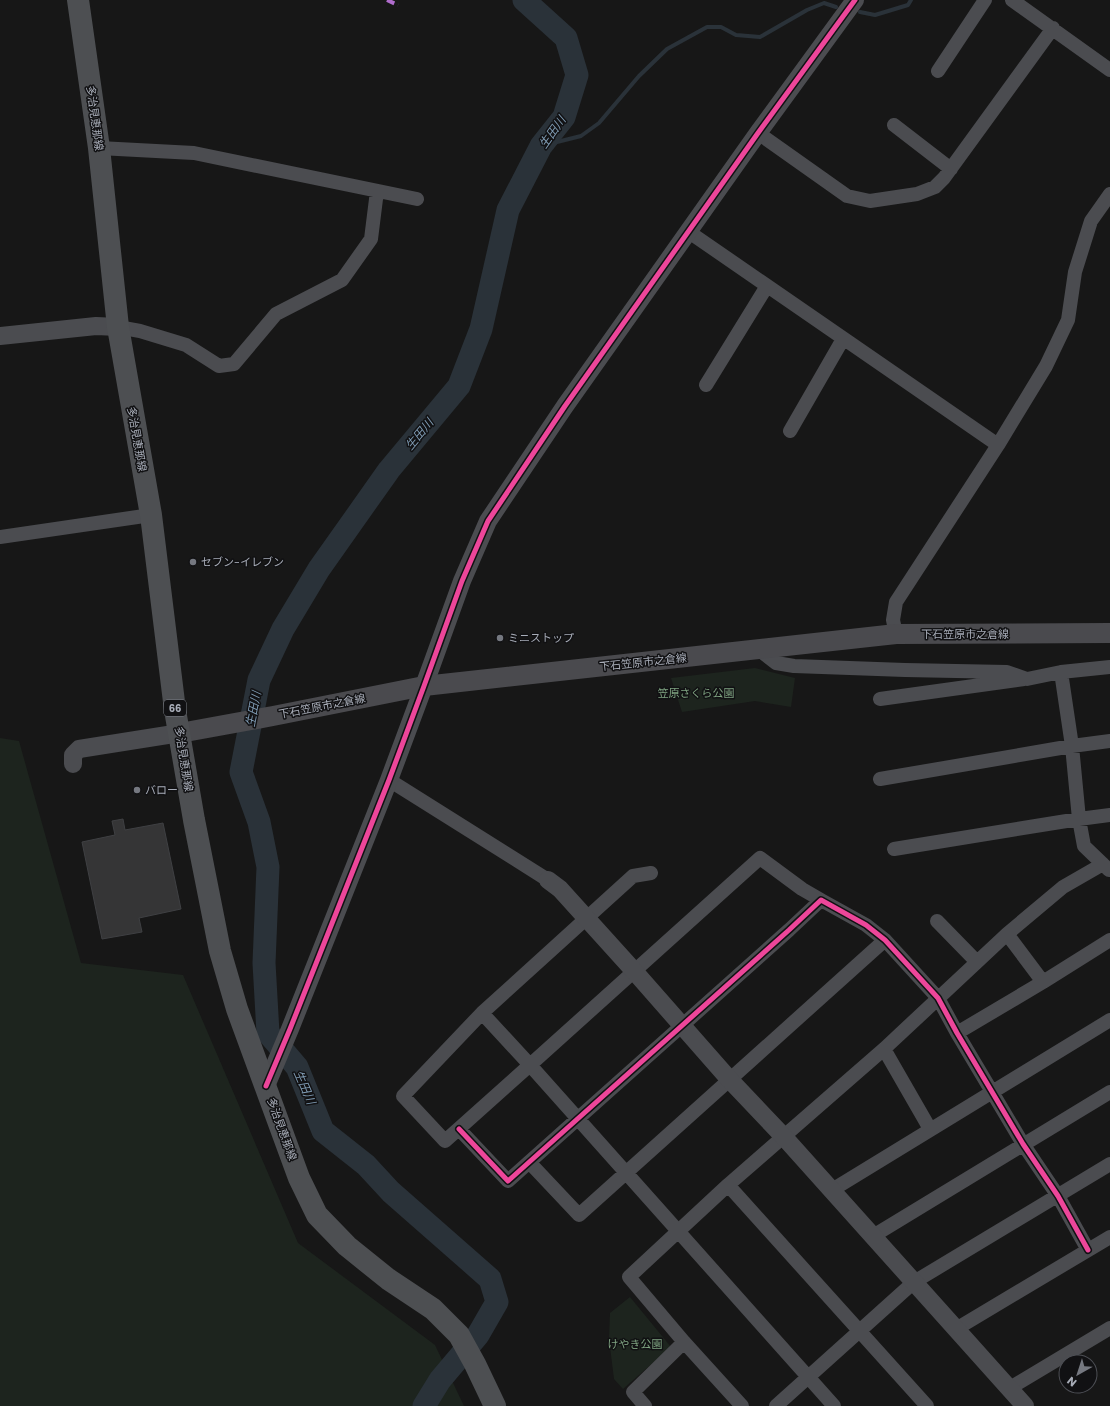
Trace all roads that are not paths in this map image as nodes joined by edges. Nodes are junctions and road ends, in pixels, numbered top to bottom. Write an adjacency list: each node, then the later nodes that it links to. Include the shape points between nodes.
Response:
1 (78, 0): 10 (main road, 多治見恵那線 / 66)
2 (855, 0): 9 (street)
3 (985, 0): 7 (street)
4 (1012, 0): 5 (street)
5 (1053, 28): 6 (street); 11 (street)
6 (1110, 70)
7 (938, 71)
8 (894, 125): 11 (street)
9 (758, 133): 11 (street, via 847,196 870,201 917,194 935,188); 15 (street)
10 (99, 148): 12 (street, via 194,153); 17 (main road, 多治見恵那線 / 66)
11 (952, 169)
12 (377, 191): 14 (street); 17 (street, via 371,239 342,280 276,314 234,364 219,366 186,345)
13 (1110, 194): 22 (street, via 1091,221 1075,272 1068,320 1046,366)
14 (417, 199)
15 (689, 232): 16 (street); 31 (street, via 565,406 488,521 462,581)
16 (767, 286): 19 (street); 20 (street)
17 (118, 327): 18 (street, via 96,326); 23 (main road, 多治見恵那線 / 66)
18 (0, 336)
19 (843, 339): 21 (street); 22 (street)
20 (706, 385)
21 (790, 431)
22 (998, 445): 26 (street, via 896,602 893,620)
23 (150, 515): 24 (street); 33 (main road, 多治見恵那線 / 66)
24 (0, 537)
25 (1110, 633): 26 (main road, 下石笠原市之倉線)
26 (896, 634): 27 (main road, 下石笠原市之倉線)
27 (758, 649): 30 (street, via 776,663 794,666 1007,672); 31 (main road, 下石笠原市之倉線)
28 (1110, 667): 29 (street)
29 (1061, 672): 30 (street); 35 (street)
30 (1027, 679): 32 (street)
31 (424, 686): 33 (main road, 下石笠原市之倉線); 38 (street)
32 (880, 700)
33 (180, 732): 36 (street, via 79,749 73,755); 62 (main road, 多治見恵那線 / 66, via 194,820 220,951 237,1009)
34 (1110, 741): 35 (street)
35 (1072, 746): 37 (street); 40 (street)
36 (73, 764)
37 (880, 779)
38 (389, 780): 44 (street); 62 (street)
39 (1110, 815): 40 (street)
40 (1079, 819): 41 (street); 42 (street, via 1084,846)
41 (894, 849)
42 (1106, 868): 48 (street, via 1063,887)
43 (651, 873): 46 (street, via 633,876)
44 (548, 880): 46 (street, via 560,889)
45 (821, 900): 49 (street, via 866,925); 52 (street, via 760,858); 57 (street)
46 (587, 919): 52 (street); 55 (street)
47 (937, 921): 51 (street)
48 (1007, 934): 51 (street); 53 (street)
49 (885, 940): 54 (street); 61 (street)
50 (1110, 940): 53 (street)
51 (977, 962): 54 (street)
52 (635, 972): 57 (street); 60 (street)
53 (1043, 982): 58 (street)
54 (938, 998): 58 (street); 59 (street)
55 (482, 1013): 60 (street); 66 (street, via 403,1096 445,1141)
56 (1110, 1020): 63 (street)
57 (681, 1026): 61 (street); 65 (street)
58 (957, 1033): 63 (street)
59 (884, 1049): 67 (street); 68 (street)
60 (530, 1065): 65 (street); 66 (street)
61 (729, 1079): 68 (street); 72 (street)
62 (266, 1086): 87 (main road, 多治見恵那線 / 66, via 299,1178 318,1215 347,1246 388,1279 433,1309 459,1335)
63 (993, 1092): 67 (street); 69 (street)
64 (1110, 1092): 69 (street)
65 (578, 1119): 70 (street); 72 (street)
66 (460, 1129): 70 (street, via 508,1181)
67 (930, 1129): 74 (street)
68 (784, 1137): 73 (street); 74 (street)
69 (1023, 1144): 75 (street); 77 (street)
70 (530, 1162): 72 (street, via 579,1215)
71 (1110, 1164): 75 (street)
72 (626, 1173): 76 (street)
73 (728, 1185): 76 (street); 83 (street)
74 (832, 1190): 77 (street)
75 (1058, 1196): 79 (street); 80 (street)
76 (679, 1232): 84 (street, via 629,1277); 85 (street)
77 (873, 1236): 80 (street)
78 (1110, 1237): 79 (street)
79 (1088, 1250): 82 (street)
80 (914, 1282): 82 (street); 83 (street)
81 (1110, 1328): 86 (street)
82 (956, 1329): 86 (street)
83 (860, 1332): 85 (street); 92 (street)
84 (684, 1342): 88 (street, via 632,1392); 89 (street)
85 (808, 1377): 90 (street); 91 (street)
86 (1010, 1388): 93 (street)
87 (495, 1406)
88 (645, 1406)
89 (742, 1406)
90 (776, 1406)
91 (834, 1406)
92 (927, 1406)
93 (1025, 1406)

